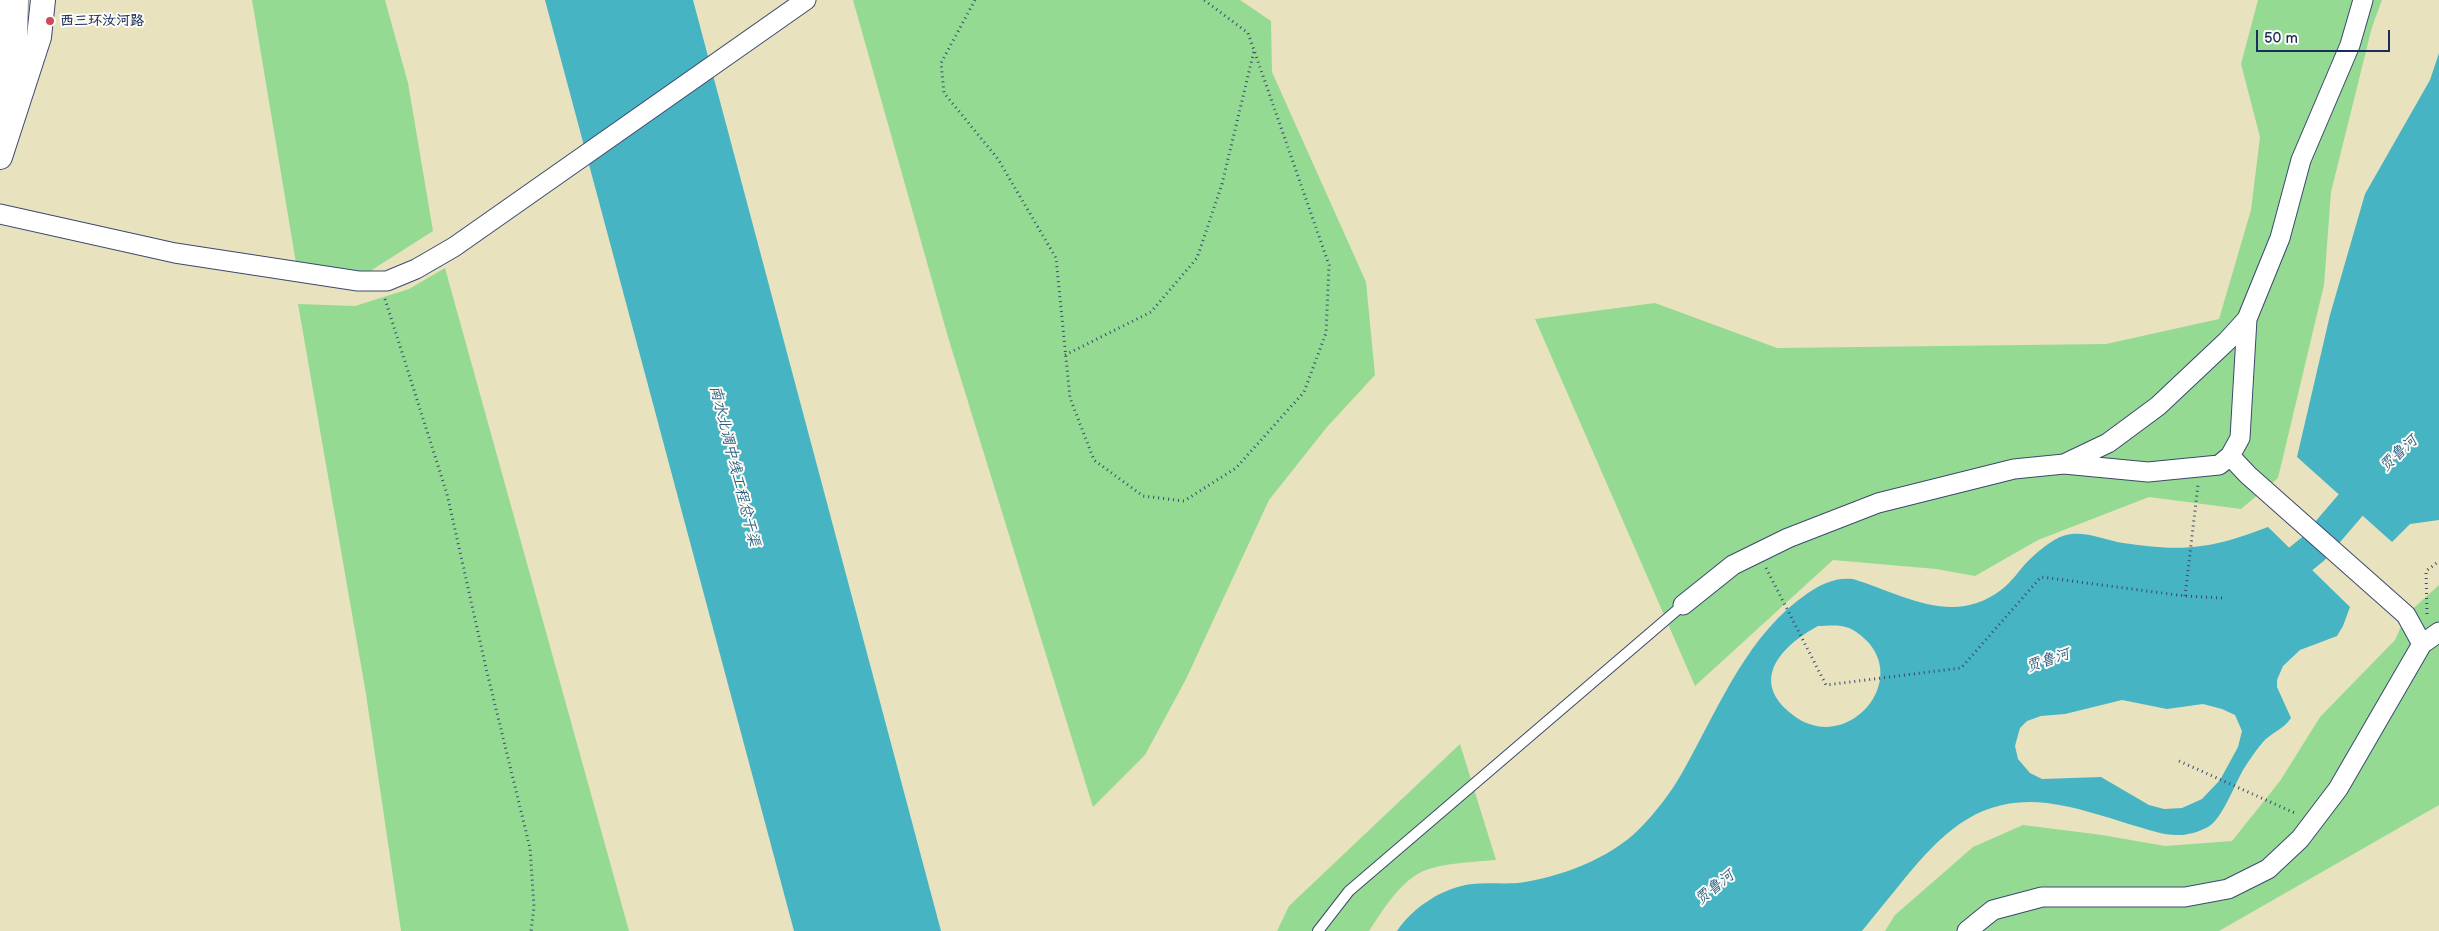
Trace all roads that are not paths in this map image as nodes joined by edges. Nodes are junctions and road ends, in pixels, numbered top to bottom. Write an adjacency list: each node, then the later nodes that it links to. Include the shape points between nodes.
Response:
1 (14, 0): 5 (highway, via 13,46)
2 (42, 0): 6 (street, via 39,37)
3 (806, 0): 7 (street, via 454,247 416,269 387,280 358,281 175,253)
4 (2363, 0): 8 (street, via 2350,45 2302,160 2280,238)
5 (0, 112)
6 (0, 157)
7 (0, 214)
8 (2247, 319): 9 (street, via 2240,438); 10 (street, via 2158,406 2108,443)
9 (2230, 456): 10 (street, via 2219,465 2148,472); 12 (street)
10 (2064, 464): 11 (street, via 2014,469 1878,503 1788,538 1733,565)
11 (1683, 605): 13 (lane, via 1349,891)
12 (2430, 639): 14 (street, via 2338,789 2300,839 2268,869 2228,889 2185,897 2042,897 1993,910)
13 (1318, 931)
14 (1967, 931)

